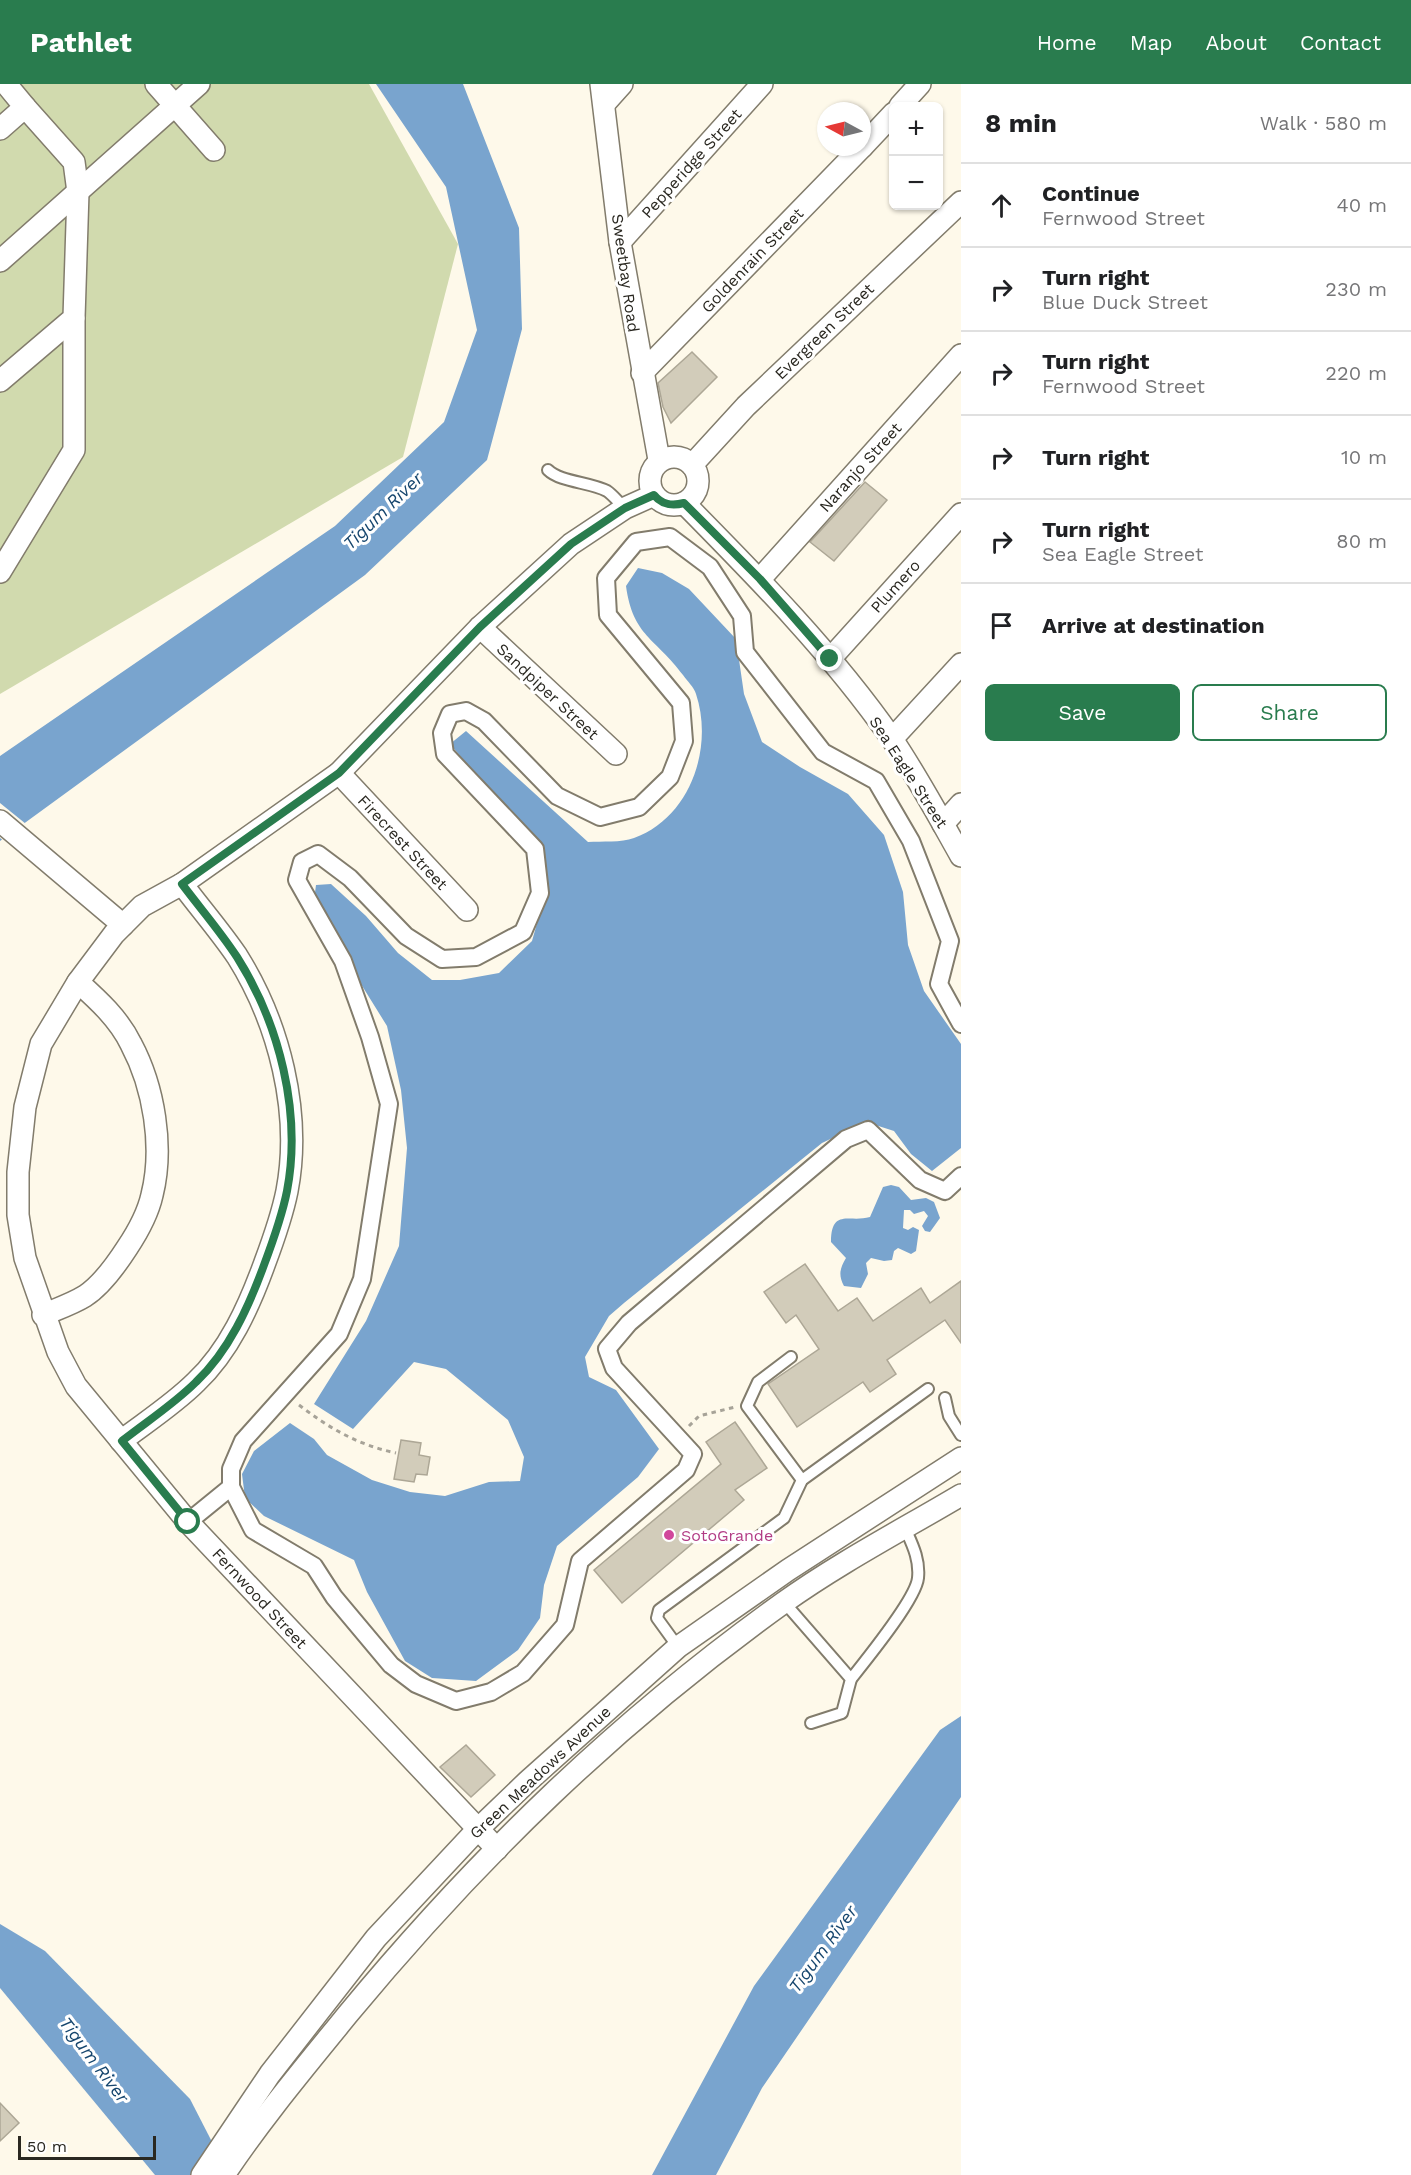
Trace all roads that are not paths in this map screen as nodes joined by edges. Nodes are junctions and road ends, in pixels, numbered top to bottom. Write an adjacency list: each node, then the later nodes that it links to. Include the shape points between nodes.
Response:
1 (6, 84): 9 (street)
2 (156, 84): 10 (street)
3 (199, 84): 10 (street)
4 (622, 84): 7 (street)
5 (762, 84): 18 (street, Pepperidge Street)
6 (920, 84): 8 (street)
7 (603, 94): 18 (street, Sweetbay Road)
8 (904, 102)
9 (25, 106): 12 (street); 16 (street, via 74,162)
10 (174, 106): 14 (street); 16 (street)
11 (889, 118): 13 (street, Goldenrain Street)
12 (0, 129)
13 (871, 137)
14 (214, 150)
15 (853, 156): 22 (street, Goldenrain Street)
16 (78, 192): 19 (street); 20 (street)
17 (961, 202): 25 (street, Evergreen Street, via 754,398)
18 (620, 242): 22 (street, Sweetbay Road)
19 (0, 261)
20 (74, 318): 23 (street); 31 (street, via 74,450)
21 (961, 356): 32 (street, Naranjo Street)
22 (642, 373): 24 (street, Sweetbay Road)
23 (0, 381)
24 (659, 460): 25 (street, via 676,456); 27 (street, via 650,473)
25 (692, 465): 28 (street, via 698,481 696,490)
26 (548, 470): 29 (lane, via 555,476 608,492)
27 (654, 495): 28 (street, via 671,505); 29 (street, Fernwood Street)
28 (684, 503): 32 (street, Sea Eagle Street)
29 (625, 508): 33 (street, Fernwood Street, via 571,544)
30 (961, 514): 34 (street, Plumero)
31 (0, 572)
32 (760, 579): 34 (street, Sea Eagle Street)
33 (480, 627): 37 (street, Sandpiper Street); 38 (street, Fernwood Street)
34 (830, 659): 36 (street, Sea Eagle Street)
35 (961, 664): 36 (street)
36 (892, 739): 41 (street, Sea Eagle Street)
37 (616, 754)
38 (339, 773): 43 (street, Fernwood Street); 44 (street, Firecrest Street)
39 (961, 804): 41 (street)
40 (0, 821): 45 (street)
41 (943, 824): 42 (street, Sea Eagle Street)
42 (961, 856)
43 (182, 884): 45 (street, Fernwood Street, via 142,906); 54 (street, via 237,957 271,1024 288,1089 291,1154 287,1191 275,1235 251,1300 228,1342 197,1382)
44 (467, 910)
45 (123, 925): 46 (street, Fernwood Street)
46 (78, 982): 49 (street, Fernwood Street, via 42,1044 25,1107 18,1172 18,1215 25,1258); 49 (street, via 114,1017 131,1042 146,1077 153,1108 156,1157 152,1196 136,1233 114,1268 86,1296)
47 (961, 1024): 57 (street, via 939,984 950,941 911,841 876,781 823,752 745,652 741,616 710,567 670,537 636,542 606,578 608,615 681,703 684,741 670,777 639,807 600,817 557,796 484,721 466,711 450,714 442,733 445,754 534,849 540,893 523,932 476,957 442,959 406,936 350,878 318,854 302,862 297,879 343,961 389,1104 362,1279 339,1334 243,1441 231,1468)
48 (961, 1176): 57 (street, via 945,1191 921,1180 868,1130 846,1139 629,1323 607,1349 614,1368 693,1454 686,1470 580,1561 565,1625 523,1673 491,1692 456,1701 416,1684 391,1665 334,1597 314,1566 253,1530)
49 (43, 1316): 54 (street, Fernwood Street, via 76,1386)
50 (790, 1357): 56 (lane, via 758,1382 747,1406)
51 (928, 1389): 56 (lane)
52 (945, 1398): 53 (lane, via 949,1416)
53 (961, 1435)
54 (122, 1441): 59 (street, Fernwood Street)
55 (961, 1458): 62 (street, Green Meadows Avenue)
56 (802, 1480): 62 (lane, via 784,1518 659,1610 657,1618)
57 (231, 1487): 59 (street)
58 (961, 1495): 60 (street, Green Meadows Avenue)
59 (188, 1522): 65 (street, Fernwood Street)
60 (905, 1528): 61 (street, Green Meadows Avenue); 63 (lane, via 917,1554 918,1580 890,1629)
61 (784, 1602): 63 (lane); 66 (street, Green Meadows Avenue, via 613,1736 525,1817)
62 (678, 1647): 65 (street, Green Meadows Avenue)
63 (851, 1679): 64 (lane, via 842,1713)
64 (812, 1723)
65 (478, 1829): 66 (street, Fernwood Street); 67 (street, Green Meadows Avenue, via 376,1938)
66 (497, 1850): 68 (street, Green Meadows Avenue, via 399,1953)
67 (314, 2018): 68 (street); 69 (street, Green Meadows Avenue)
68 (331, 2035): 69 (street, Green Meadows Avenue)
69 (245, 2126): 70 (street, Green Meadows Avenue)
70 (226, 2161): 71 (street, Green Meadows Avenue)
71 (202, 2175)

